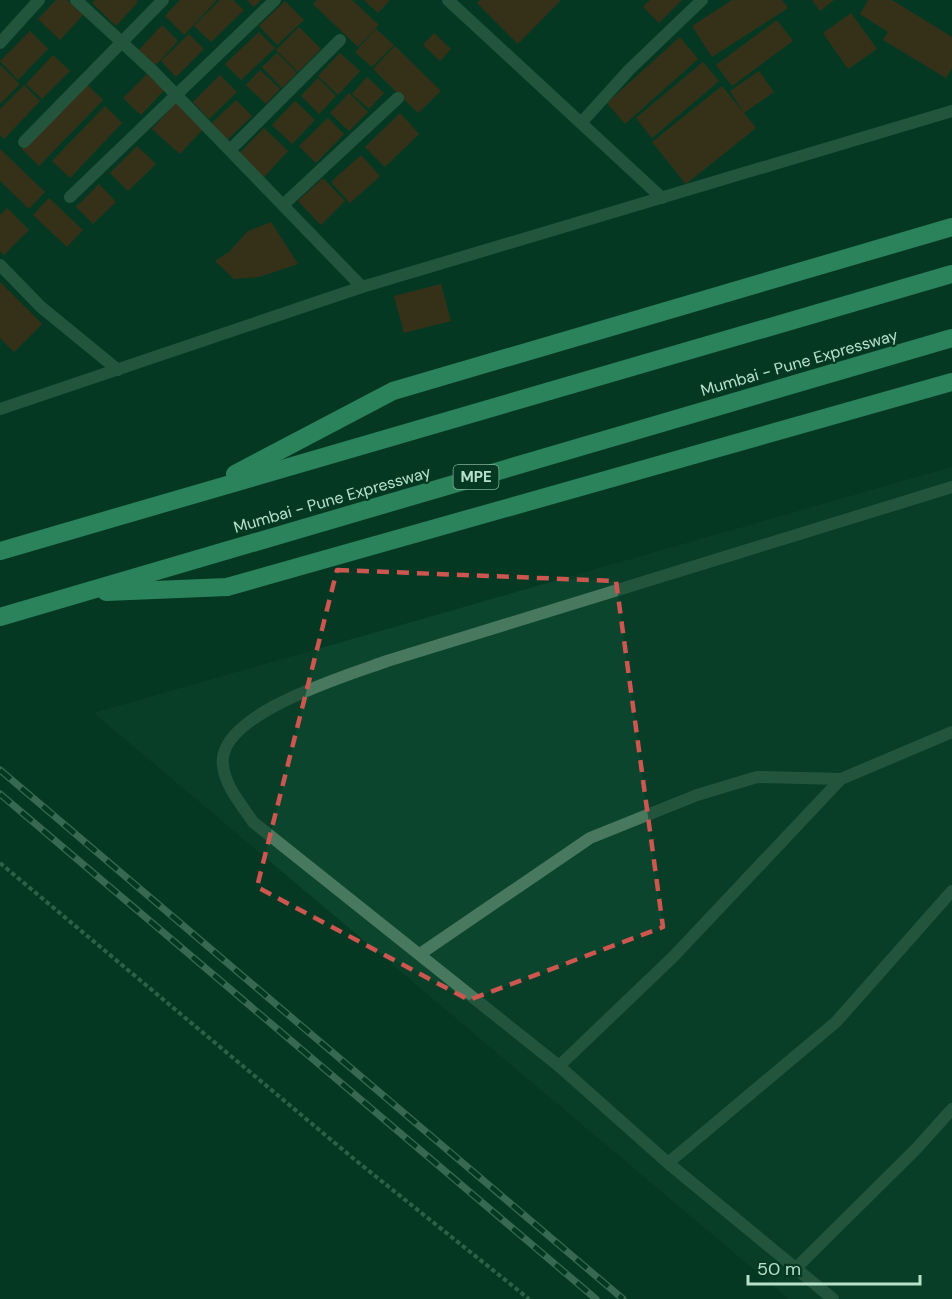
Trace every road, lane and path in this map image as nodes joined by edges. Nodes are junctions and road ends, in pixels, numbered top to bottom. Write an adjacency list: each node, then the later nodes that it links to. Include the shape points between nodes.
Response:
1 (39, 0): 9 (street)
2 (76, 0): 8 (street)
3 (163, 0): 8 (street)
4 (275, 0): 10 (street)
5 (448, 0): 13 (street)
6 (702, 0): 13 (street)
7 (340, 40): 15 (street)
8 (122, 42): 10 (street); 14 (street)
9 (0, 43)
10 (177, 95): 15 (street); 16 (street)
11 (398, 98): 18 (street)
12 (952, 111): 17 (street)
13 (581, 123): 17 (street)
14 (24, 142)
15 (230, 150): 18 (street)
16 (70, 197)
17 (662, 198): 22 (street)
18 (283, 205): 22 (street)
19 (952, 227): 28 (highway, via 393,391)
20 (0, 265): 24 (street, via 41,307)
21 (952, 274): 28 (highway)
22 (363, 287): 24 (street)
23 (952, 338): 30 (highway, Mumbai - Pune Expressway / MPE)
24 (118, 370): 26 (street)
25 (952, 382): 30 (highway, via 227,587)
26 (0, 409)
27 (952, 487): 36 (street, via 387,661 304,692 250,720 225,747 222,765 229,786 254,822)
28 (201, 492): 29 (highway)
29 (0, 550)
30 (78, 594): 31 (highway, Mumbai - Pune Expressway / MPE)
31 (0, 617)
32 (952, 732): 33 (street)
33 (841, 779): 36 (street, via 757,777 697,795 590,838); 37 (street, via 673,957)
34 (0, 863): 41 (path, via 354,1159)
35 (952, 891): 39 (street, via 836,1022)
36 (420, 954): 37 (street)
37 (559, 1066): 39 (street)
38 (952, 1109): 40 (street)
39 (668, 1163): 40 (street)
40 (796, 1268): 42 (street)
41 (529, 1299)
42 (833, 1299)

